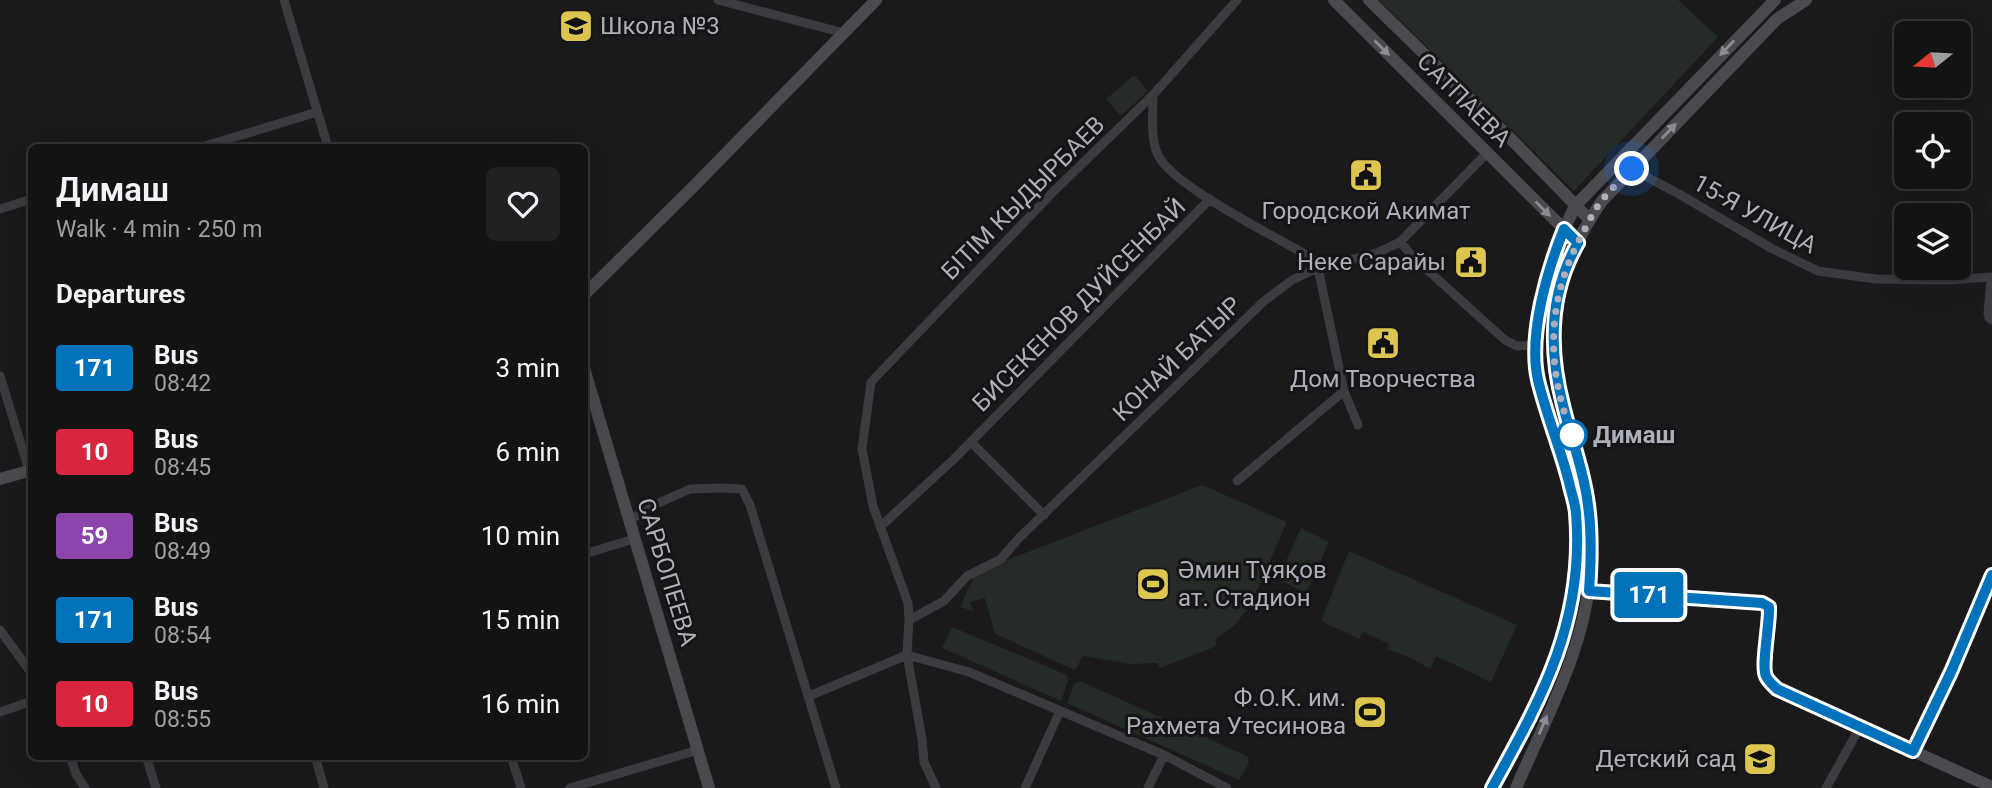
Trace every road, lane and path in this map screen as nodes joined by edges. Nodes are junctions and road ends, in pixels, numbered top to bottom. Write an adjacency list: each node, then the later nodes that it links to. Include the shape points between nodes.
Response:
1 (284, 0): 11 (street)
2 (718, 0): 9 (street)
3 (876, 0): 9 (street)
4 (1237, 0): 10 (street, БIТIМ КЫДЫРБАЕВ)
5 (1334, 0): 14 (street, САТПАЕВА, one-way to 14)
6 (1369, 0): 18 (street, САТПАЕВА)
7 (1776, 0): 18 (street, one-way to 18)
8 (1805, 0): 15 (street, one-way to 8, via 1777,19)
9 (844, 33): 26 (street)
10 (1153, 95): 16 (street, via 1157,154 1170,171); 40 (street, БIТIМ КЫДЫРБАЕВ, via 871,382 862,449)
11 (317, 112): 12 (street); 13 (street)
12 (212, 144)
13 (327, 144)
14 (1487, 153): 21 (street, САТПАЕВА, one-way to 21); 22 (street, КОНАЙ БАТЫР)
15 (1632, 169): 20 (street); 25 (street, 15-Я УЛИЦА, via 1818,271 1876,279)
16 (1210, 199): 24 (street, БИСЕКЕНОВ ДУЙСЕНБАЙ, via 1310,257); 33 (street, БИСЕКЕНОВ ДУЙСЕНБАЙ)
17 (28, 200): 19 (street)
18 (1575, 206): 20 (street, САТПАЕВА); 21 (street)
19 (0, 209)
20 (1589, 219): 23 (street)
21 (1564, 229): 23 (street, САТПАЕВА); 28 (street, via 1537,320)
22 (1400, 242): 24 (street, КОНАЙ БАТЫР, via 1377,253); 28 (street, via 1505,340 1517,346)
23 (1578, 243): 45 (street, via 1562,278 1552,339 1558,387 1588,506)
24 (1318, 268): 31 (street); 38 (street, КОНАЙ БАТЫР, via 1263,302)
25 (1991, 277): 27 (street, 15-Я УЛИЦА, via 1988,313)
26 (588, 291)
27 (1992, 320)
28 (1536, 345): 44 (street, via 1538,380 1576,510)
29 (0, 376): 34 (street)
30 (588, 381): 39 (street, САРБОПЕЕВА)
31 (1344, 391): 32 (street); 37 (street)
32 (1358, 425)
33 (971, 442): 38 (street); 40 (street, БИСЕКЕНОВ ДУЙСЕНБАЙ)
34 (28, 464)
35 (28, 471): 36 (street)
36 (0, 479)
37 (1237, 481)
38 (1044, 514): 46 (street, КОНАЙ БАТЫР, via 1001,559 967,576 943,601)
39 (629, 519): 41 (street, САРБОПЕЕВА); 50 (street, via 690,489 742,489)
40 (880, 527): 46 (street, БIТIМ КЫДЫРБАЕВ, via 908,603)
41 (634, 538): 42 (street); 55 (street, САРБОПЕЕВА)
42 (588, 553)
43 (1992, 575): 56 (street)
44 (1575, 589): 45 (street); 74 (street, via 1548,681)
45 (1589, 591): 54 (street, via 1762,603 1769,607 1764,671 1768,680 1777,689); 75 (street, one-way to 45, via 1573,654)
46 (909, 620): 48 (street, БIТIМ КЫДЫРБАЕВ)
47 (0, 630): 49 (street)
48 (907, 655): 50 (street); 52 (street, via 969,672); 70 (street, БIТIМ КЫДЫРБАЕВ, via 924,762)
49 (28, 668)
50 (809, 696): 69 (street)
51 (28, 702): 53 (street)
52 (1060, 711): 57 (street); 71 (street)
53 (0, 712)
54 (1860, 727): 56 (street); 76 (street)
55 (698, 750): 67 (street); 68 (street, САРБОПЕЕВА)
56 (1913, 751): 62 (street)
57 (1164, 755): 72 (street); 73 (street)
58 (71, 760): 63 (street)
59 (147, 760): 64 (street)
60 (315, 760): 65 (street)
61 (512, 760): 66 (street)
62 (1992, 787)
63 (85, 788)
64 (156, 788)
65 (324, 788)
66 (521, 788)
67 (570, 788)
68 (709, 788)
69 (836, 788)
70 (936, 788)
71 (1025, 788)
72 (1148, 788)
73 (1227, 788)
74 (1492, 788)
75 (1516, 788)
76 (1826, 788)

